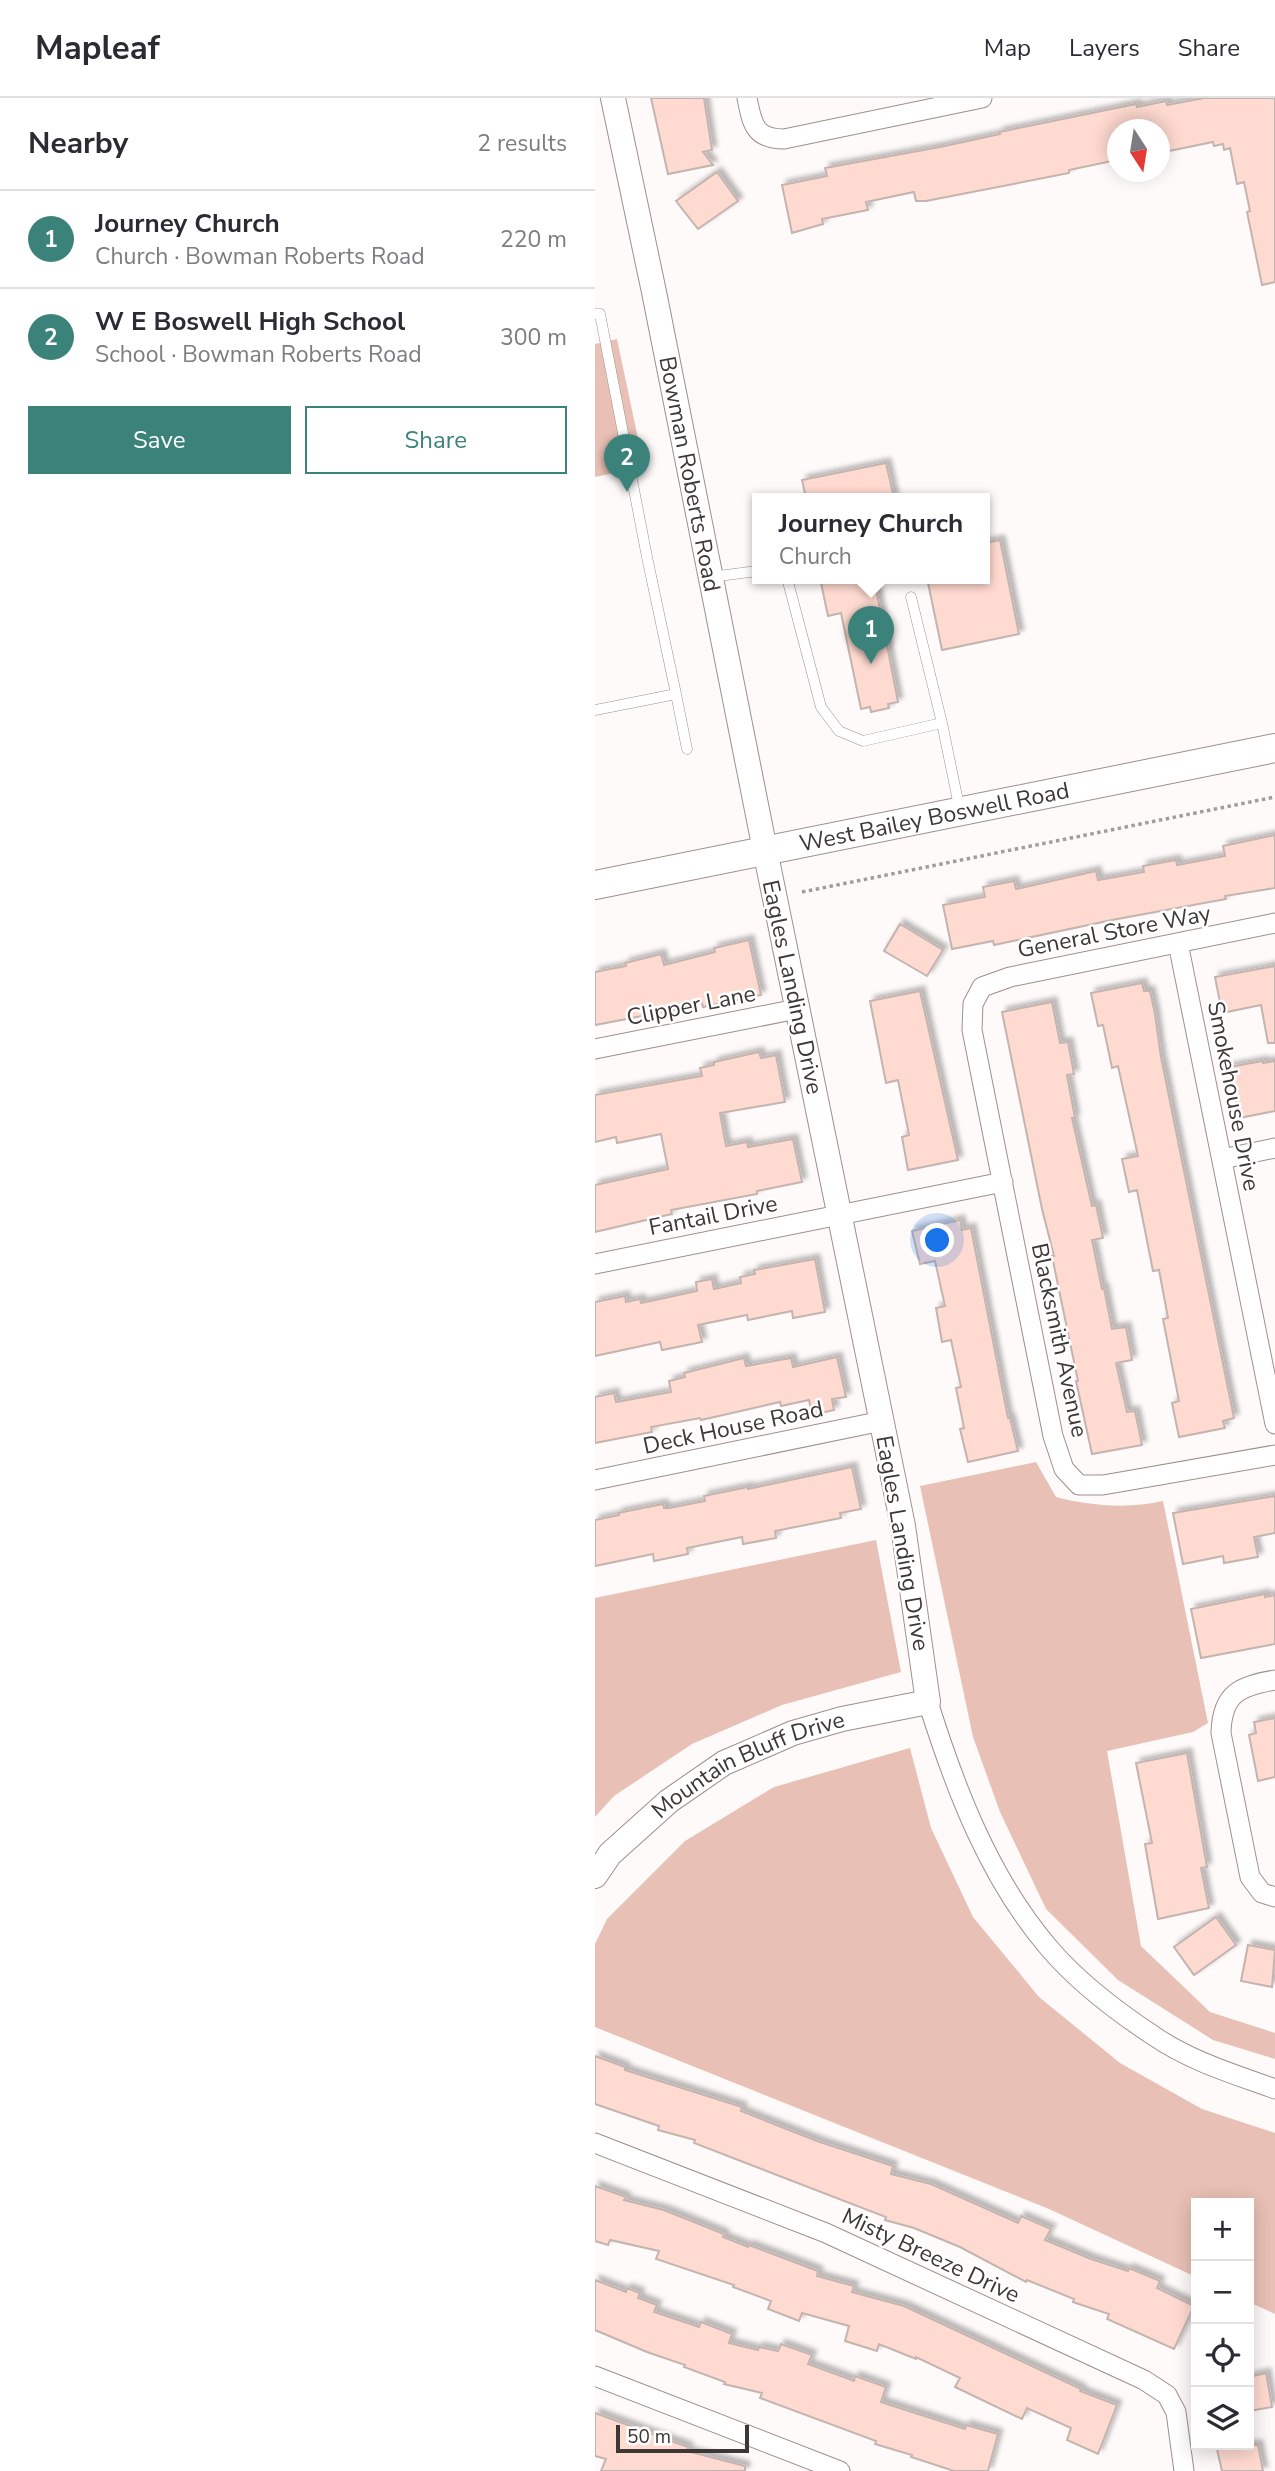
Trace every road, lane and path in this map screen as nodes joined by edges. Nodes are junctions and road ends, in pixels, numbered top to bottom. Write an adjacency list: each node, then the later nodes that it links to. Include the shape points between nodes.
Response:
1 (613, 98): 6 (street, Bowman Roberts Road)
2 (747, 98): 3 (street, via 758,131 784,139)
3 (973, 99)
4 (595, 314): 9 (lane, via 600,314)
5 (752, 572): 6 (lane)
6 (710, 577): 16 (street, Bowman Roberts Road)
7 (789, 584): 11 (lane, via 821,707 839,731 863,741)
8 (911, 597): 11 (lane)
9 (676, 694): 10 (lane); 13 (lane)
10 (595, 710)
11 (942, 723): 15 (lane)
12 (1275, 748): 15 (main road, West Bailey Boswell Road)
13 (687, 749)
14 (1275, 797): 18 (path)
15 (960, 813): 16 (main road, West Bailey Boswell Road)
16 (765, 850): 17 (main road, West Bailey Boswell Road); 22 (street, Eagles Landing Drive)
17 (595, 885)
18 (802, 892)
19 (1275, 923): 20 (street, General Store Way)
20 (1178, 943): 21 (street, General Store Way, via 1010,977 982,987); 25 (street, Smokehouse Drive)
21 (973, 1004): 26 (street, Blacksmith Avenue, via 972,1030)
22 (797, 1009): 23 (street, Clipper Lane); 27 (street, Eagles Landing Drive)
23 (595, 1049)
24 (1275, 1148): 25 (street)
25 (1222, 1159): 30 (street, Smokehouse Drive)
26 (1003, 1182): 27 (street, Fantail Drive); 31 (street, Blacksmith Avenue, via 1053,1436 1064,1469 1079,1485 1103,1485)
27 (840, 1215): 28 (street, Fantail Drive); 29 (street, Eagles Landing Drive)
28 (595, 1264)
29 (882, 1421): 32 (street, Deck House Road); 34 (street, Eagles Landing Drive, via 903,1526)
30 (1275, 1424)
31 (1275, 1455)
32 (595, 1480)
33 (1275, 1680): 36 (street, via 1241,1689 1228,1700 1221,1732 1250,1877)
34 (928, 1702): 35 (street, Mountain Bluff Drive, via 793,1733 723,1763 670,1801 610,1854); 37 (street, Eagles Landing Drive, via 987,1855 1048,1947 1085,1985 1155,2038)
35 (595, 1876)
36 (1268, 1895)
37 (1275, 2089)
38 (595, 2143): 41 (street, Misty Breeze Drive, via 826,2234 1144,2381 1167,2395 1176,2412)
39 (595, 2376): 40 (street)
40 (839, 2471)
41 (1184, 2471)

